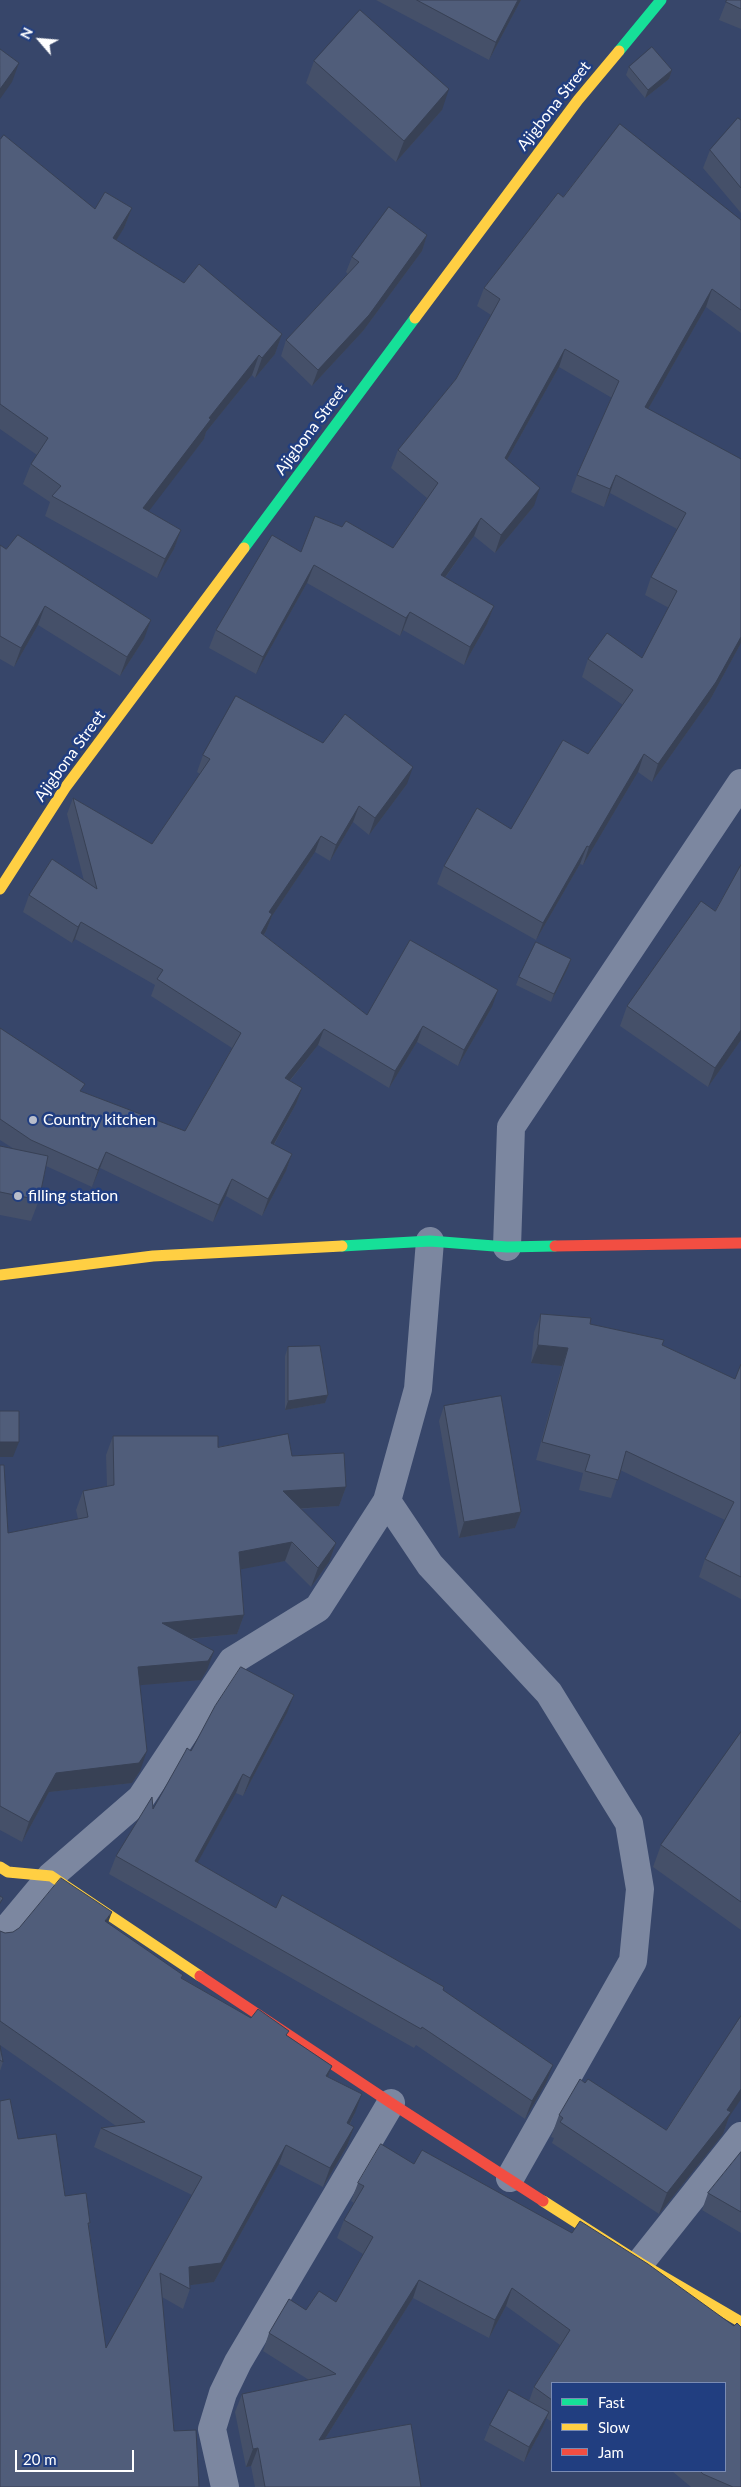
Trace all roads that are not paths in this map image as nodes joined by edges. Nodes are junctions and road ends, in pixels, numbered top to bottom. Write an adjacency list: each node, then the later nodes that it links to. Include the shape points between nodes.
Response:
1 (661, 0): 3 (street, Ajigbona Street, via 578,100 76,772)
2 (741, 784): 6 (street, via 511,1127)
3 (0, 889)
4 (430, 1242): 6 (street); 7 (street, via 153,1256); 8 (street, via 418,1389)
5 (741, 1243): 6 (street)
6 (507, 1247)
7 (0, 1275)
8 (387, 1501): 10 (street, via 318,1608 232,1661 141,1798); 14 (street, via 430,1565 550,1693 629,1823 640,1889 633,1961)
9 (0, 1866): 10 (street, via 8,1872)
10 (51, 1876): 11 (street); 12 (street)
11 (0, 1937)
12 (391, 2103): 14 (street); 17 (street, via 238,2362 223,2393 212,2429)
13 (741, 2136): 15 (street)
14 (510, 2178): 15 (street)
15 (640, 2263): 16 (street)
16 (741, 2322)
17 (225, 2487)

